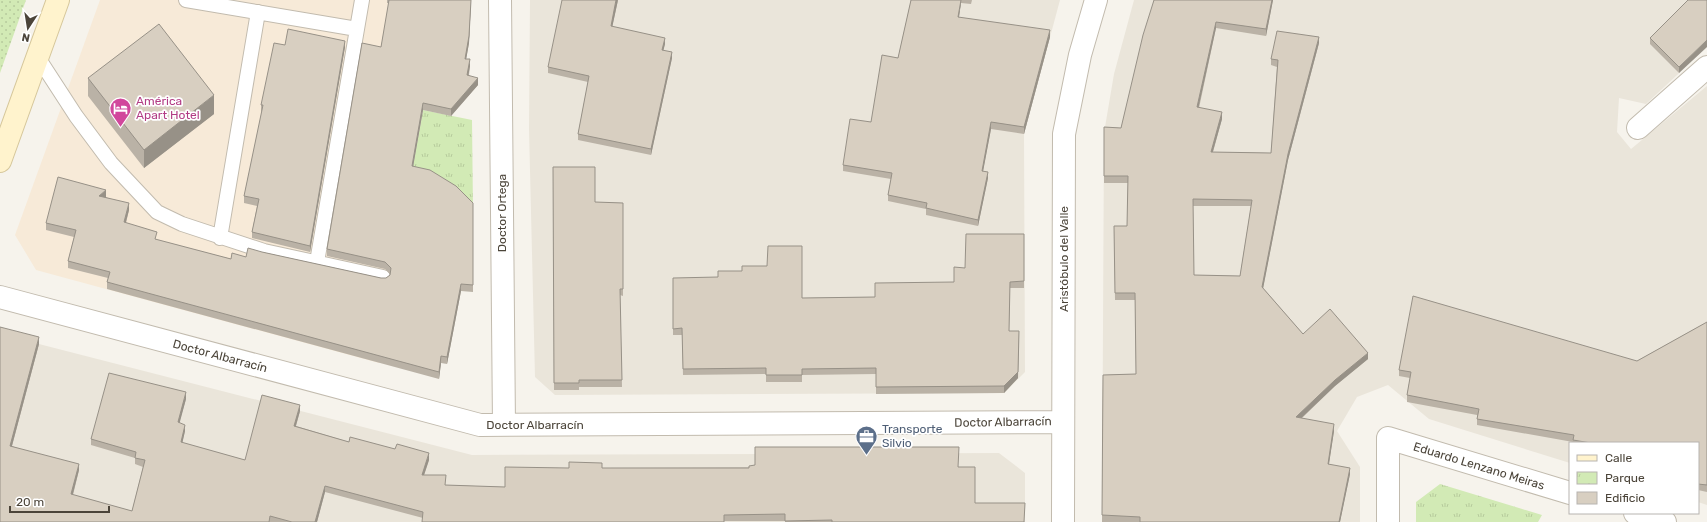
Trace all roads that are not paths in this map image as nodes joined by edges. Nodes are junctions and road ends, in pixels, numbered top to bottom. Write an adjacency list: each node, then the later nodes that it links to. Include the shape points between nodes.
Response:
1 (58, 0): 8 (street)
2 (186, 0): 6 (lane)
3 (362, 0): 7 (lane)
4 (500, 0): 17 (street, Doctor Ortega)
5 (1096, 0): 16 (street, Aristóbulo del Valle, via 1080,55 1064,134)
6 (258, 12): 7 (lane); 12 (lane)
7 (357, 29): 13 (lane)
8 (37, 56): 11 (street); 12 (lane, via 76,116 111,163 157,212)
9 (1707, 67): 10 (street)
10 (1638, 128)
11 (0, 161)
12 (220, 238): 13 (lane, via 264,251)
13 (317, 262): 14 (lane)
14 (383, 277)
15 (0, 297): 17 (street, Doctor Albarracín, via 480,425)
16 (1064, 422): 17 (street, Doctor Albarracín); 20 (street, Aristóbulo del Valle)
17 (504, 425)
18 (1569, 493): 21 (street, Eduardo Lenzano Meiras, via 1388,438)
19 (1638, 514): 22 (street)
20 (1063, 522)
21 (1388, 522)
22 (1665, 522)

